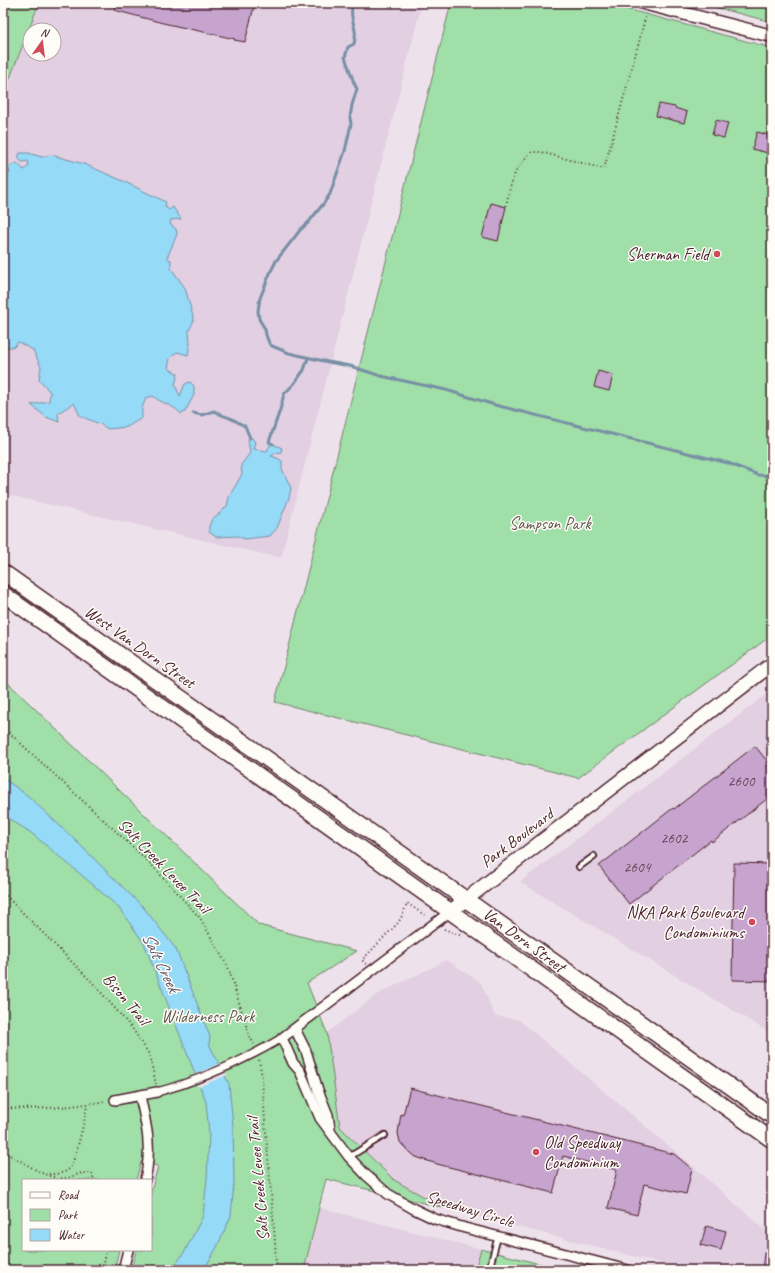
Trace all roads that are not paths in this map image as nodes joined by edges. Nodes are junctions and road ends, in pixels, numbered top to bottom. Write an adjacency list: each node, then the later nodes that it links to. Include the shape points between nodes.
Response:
1 (646, 4): 2 (street)
2 (772, 36)
3 (3, 572): 6 (main road, West Van Dorn Street)
4 (3, 594): 10 (main road, Van Dorn Street)
5 (772, 664): 9 (main road, Park Boulevard)
6 (256, 752): 9 (main road, Van Dorn Street)
7 (594, 856): 8 (lane)
8 (580, 867)
9 (466, 899): 10 (main road, Park Boulevard); 16 (main road, Van Dorn Street)
10 (451, 911): 11 (street, Park Boulevard); 19 (main road, Van Dorn Street)
11 (295, 1029): 12 (street, Park Boulevard); 17 (street, Speedway Circle, via 306,1051 328,1115)
12 (282, 1038): 13 (street, via 224,1068); 17 (street, Speedway Circle, via 293,1063 300,1071 320,1118)
13 (160, 1091): 14 (street)
14 (140, 1096): 15 (street); 21 (street, via 148,1133 149,1150)
15 (115, 1100)
16 (772, 1116)
17 (330, 1130): 20 (street, Speedway Circle)
18 (384, 1135): 20 (lane)
19 (771, 1139)
20 (349, 1157): 22 (street, Speedway Circle, via 388,1194 414,1209 435,1219)
21 (145, 1179)
22 (498, 1236): 25 (lane); 26 (street, Speedway Circle)
23 (128, 1251): 24 (street)
24 (123, 1270)
25 (489, 1270)
26 (628, 1270)

